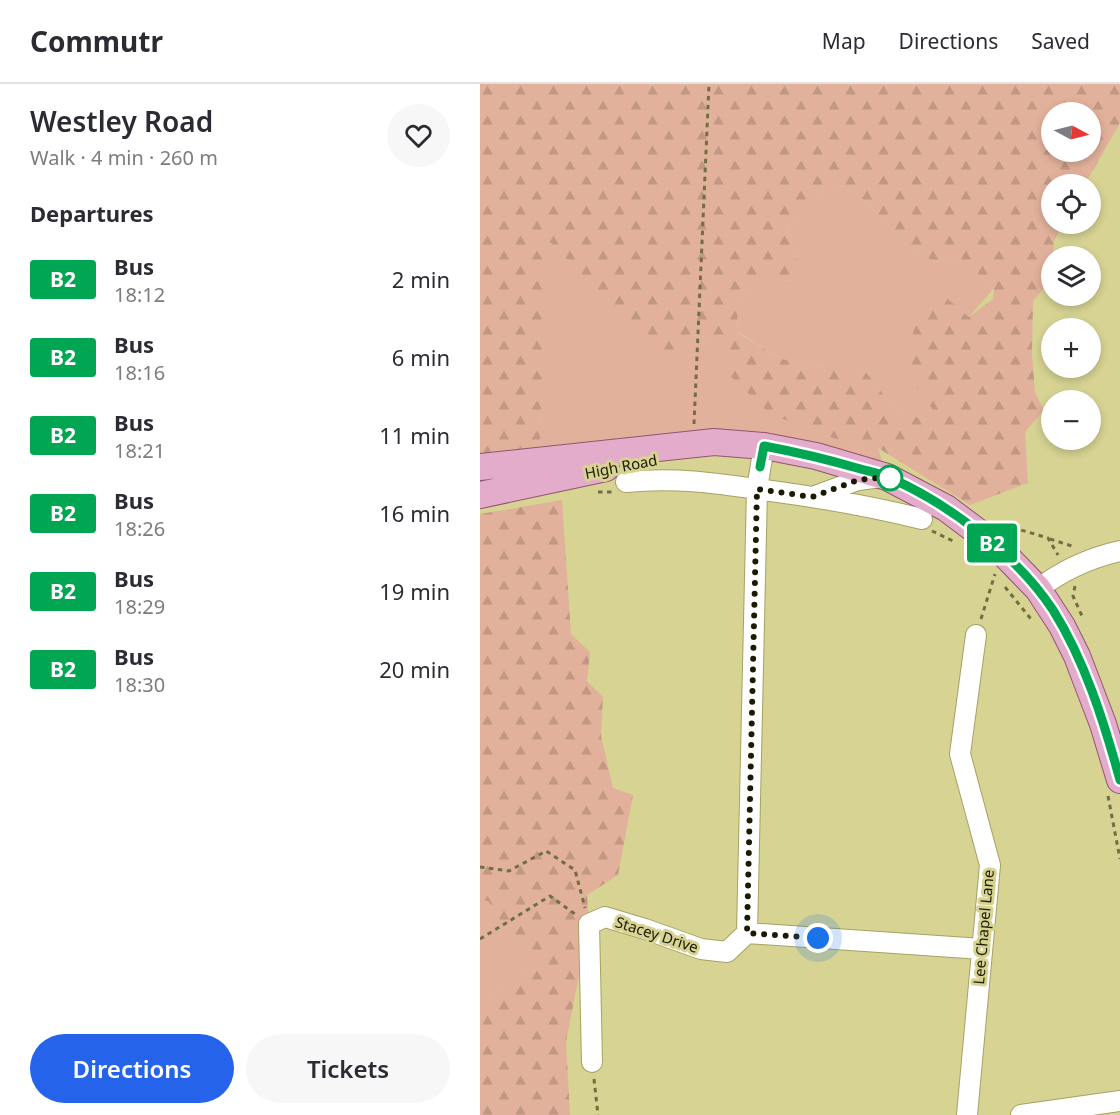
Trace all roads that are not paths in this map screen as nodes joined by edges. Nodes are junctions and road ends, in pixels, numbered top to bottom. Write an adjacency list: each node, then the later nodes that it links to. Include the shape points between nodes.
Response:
1 (764, 446): 2 (main road, High Road, via 714,442); 3 (main road, High Road, via 816,456); 5 (street); 6 (main road, High Road, via 652,459)
2 (480, 467)
3 (887, 477): 7 (street, via 858,480); 10 (main road, High Road, via 946,508 1007,556)
4 (626, 482): 5 (street, via 707,481)
5 (757, 489): 7 (street); 13 (street)
6 (480, 495)
7 (812, 497): 8 (street)
8 (922, 519)
9 (1120, 551): 10 (street, via 1077,565)
10 (1038, 589): 12 (main road, High Road, via 1077,656 1103,724)
11 (976, 635): 14 (street, Lee Chapel Lane, via 960,754 990,865)
12 (1113, 784)
13 (747, 933): 14 (street); 15 (street, Stacey Drive, via 727,952 701,949 605,917 589,924)
14 (982, 949): 17 (street, Lee Chapel Lane)
15 (592, 1062)
16 (1120, 1101): 18 (street)
17 (967, 1115)
18 (1021, 1115)

